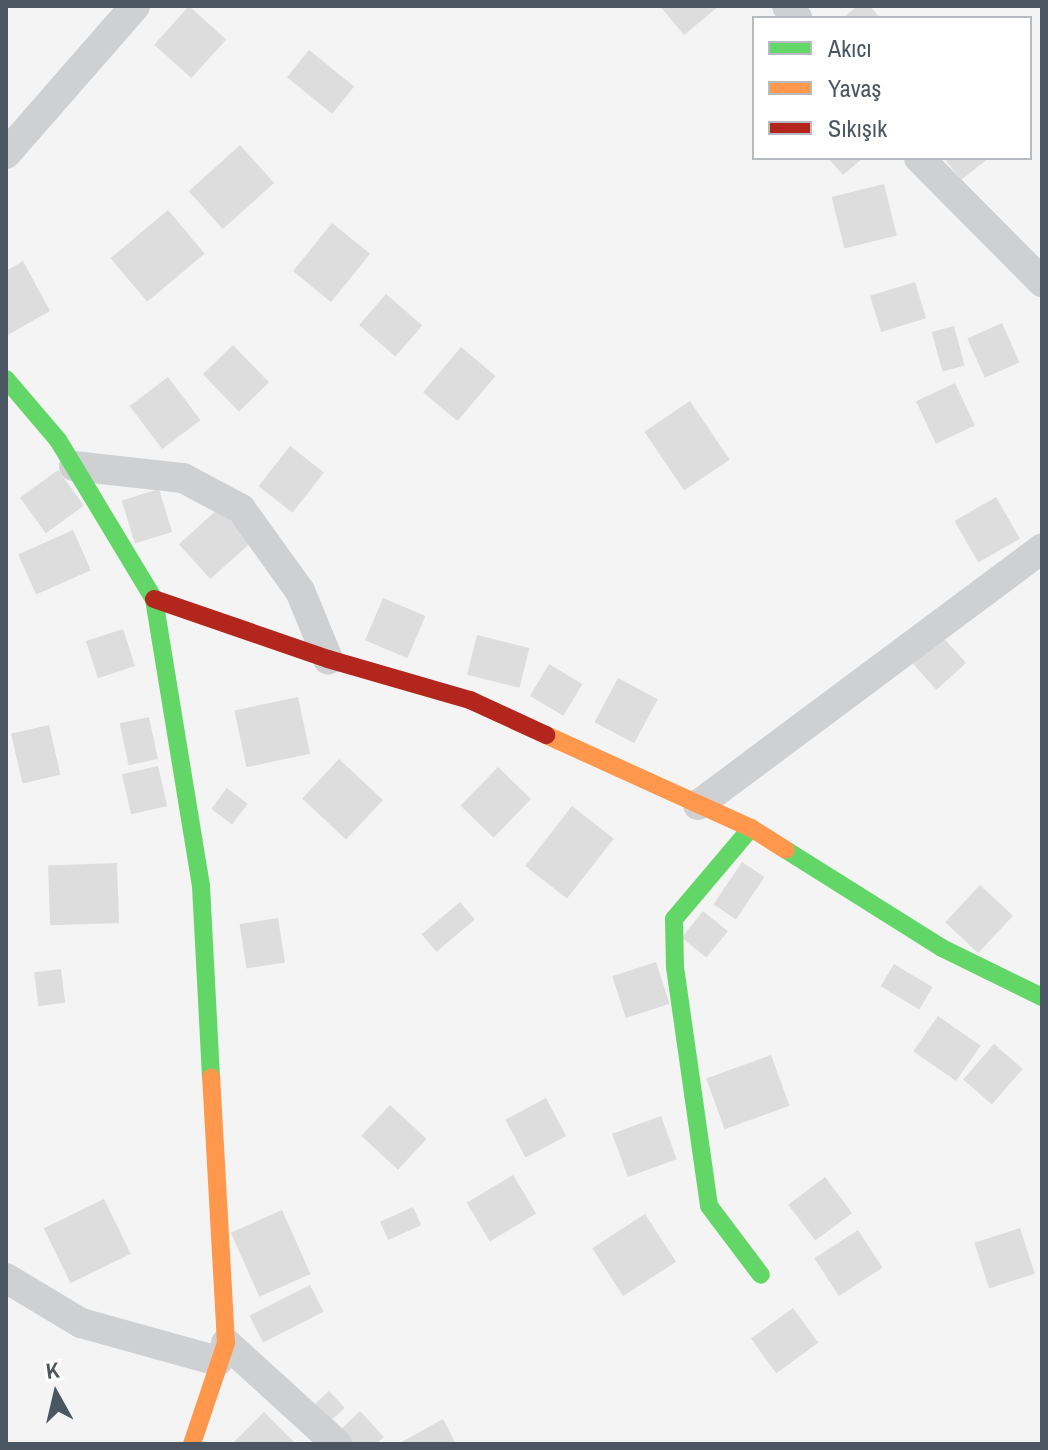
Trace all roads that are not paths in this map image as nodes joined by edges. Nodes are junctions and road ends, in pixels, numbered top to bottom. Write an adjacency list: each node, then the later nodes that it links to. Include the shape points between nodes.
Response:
1 (135, 6): 2 (street)
2 (6, 154)
3 (921, 160): 4 (street)
4 (1042, 282)
5 (6, 379): 6 (street)
6 (74, 466): 8 (street); 9 (street, via 183,478 241,509 300,591)
7 (1042, 549): 10 (street)
8 (154, 599): 9 (street); 15 (street, via 201,886)
9 (328, 659): 10 (street, via 470,700)
10 (698, 805): 11 (street)
11 (751, 828): 12 (street, via 942,948); 13 (street, via 674,919 674,943 709,1206)
12 (1042, 997)
13 (761, 1275)
14 (6, 1278): 15 (street, via 81,1323)
15 (222, 1352): 16 (street); 17 (street)
16 (192, 1444)
17 (337, 1444)

